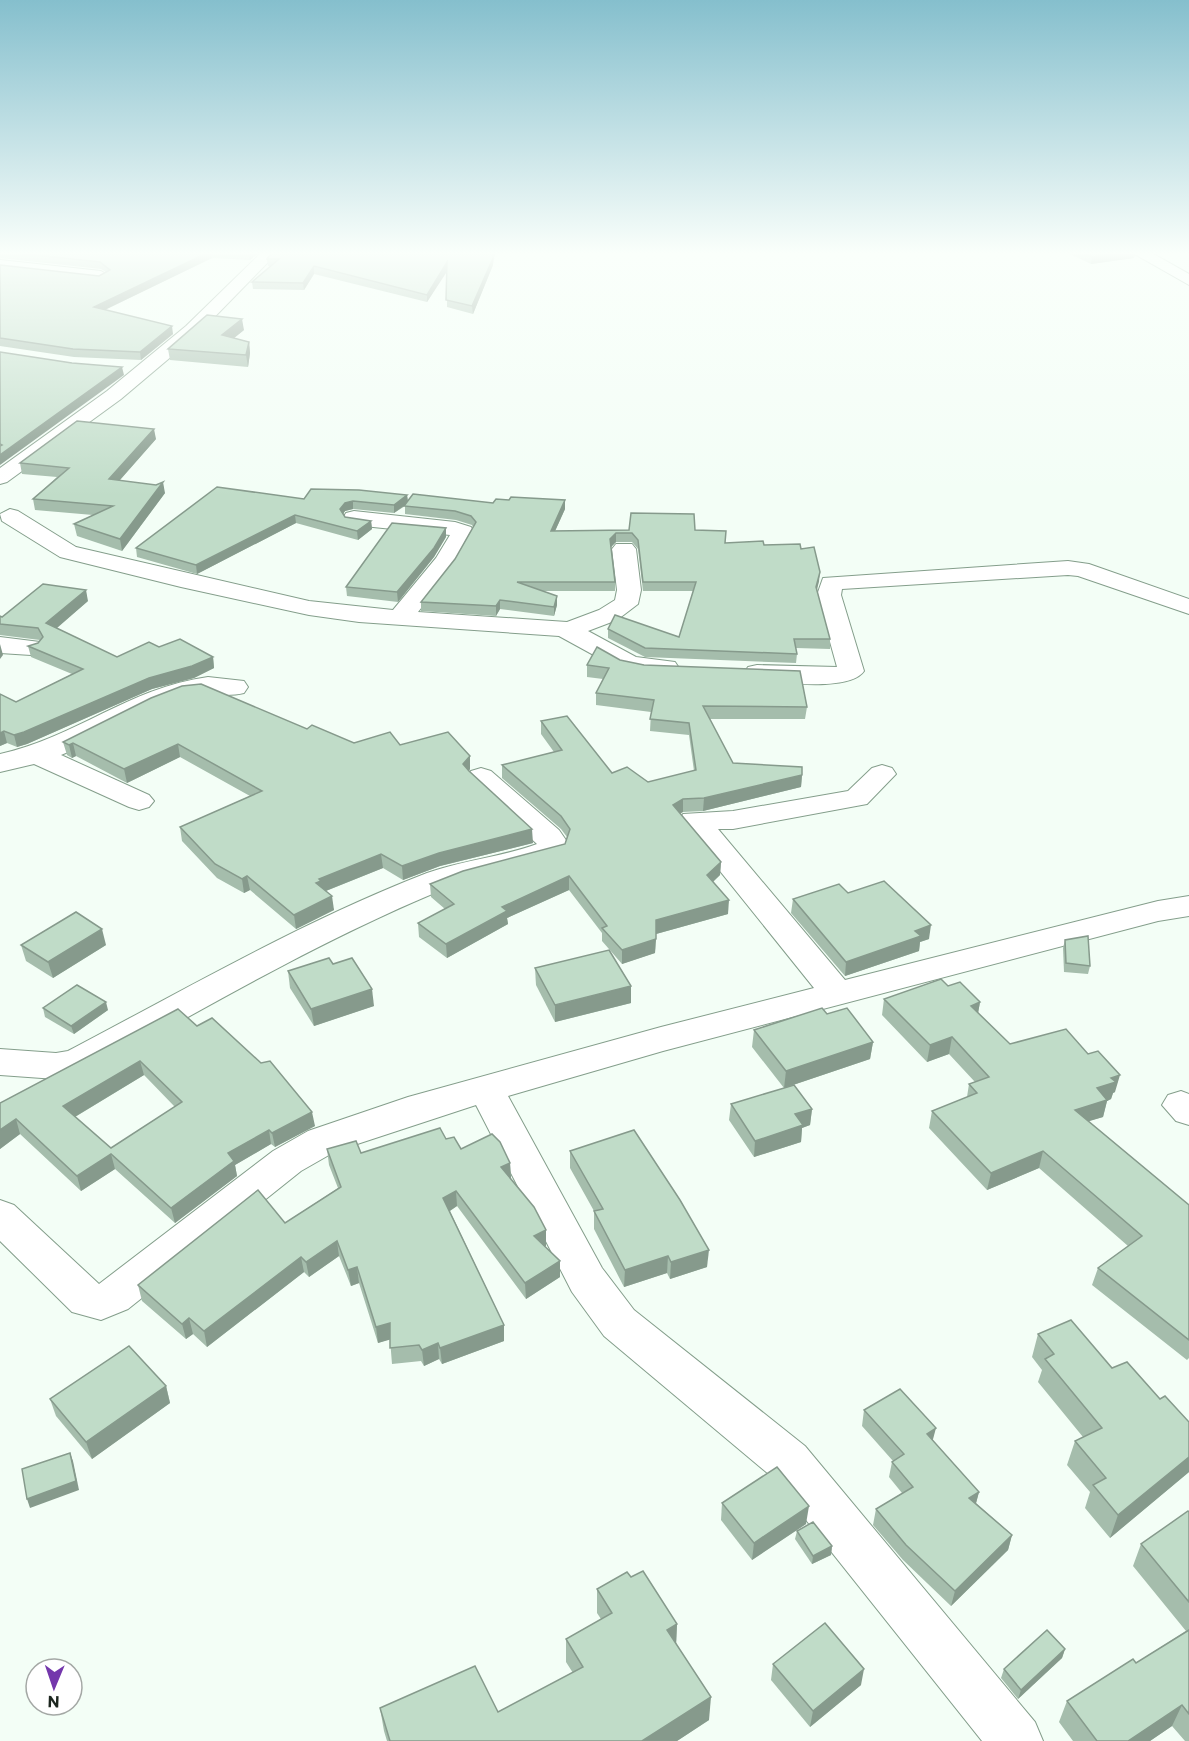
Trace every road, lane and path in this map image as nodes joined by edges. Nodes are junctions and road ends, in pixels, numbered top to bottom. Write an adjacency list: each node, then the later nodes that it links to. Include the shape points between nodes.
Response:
1 (188, 333): 3 (street)
2 (123, 367): 3 (street)
3 (146, 368): 4 (street)
4 (0, 478)
5 (3, 513): 9 (street, via 68,552 95,560 309,608)
6 (354, 518): 9 (street, via 463,532 446,561)
7 (624, 549): 10 (street, via 629,590 626,604)
8 (1189, 606): 14 (street, via 1068,568 831,583 829,595 851,671 835,676)
9 (399, 619): 10 (street)
10 (569, 630): 13 (street, via 630,664)
11 (0, 645): 12 (street)
12 (31, 647)
13 (690, 670)
14 (736, 672)
15 (235, 687): 16 (street, via 216,683 173,689)
16 (37, 755): 17 (street); 20 (street)
17 (0, 763)
18 (882, 774): 22 (street, via 857,798 744,818 694,820)
19 (481, 777): 23 (street, via 548,836 552,849 441,879 387,902 288,949 76,1063 56,1066)
20 (139, 801)
21 (1189, 906): 22 (street, via 1158,910)
22 (837, 993): 24 (street)
23 (0, 1062)
24 (486, 1089): 25 (street, via 408,1111 303,1151 113,1298 101,1302 87,1300); 26 (street, via 587,1280 619,1323 788,1461)
25 (0, 1216)
26 (1016, 1741)

